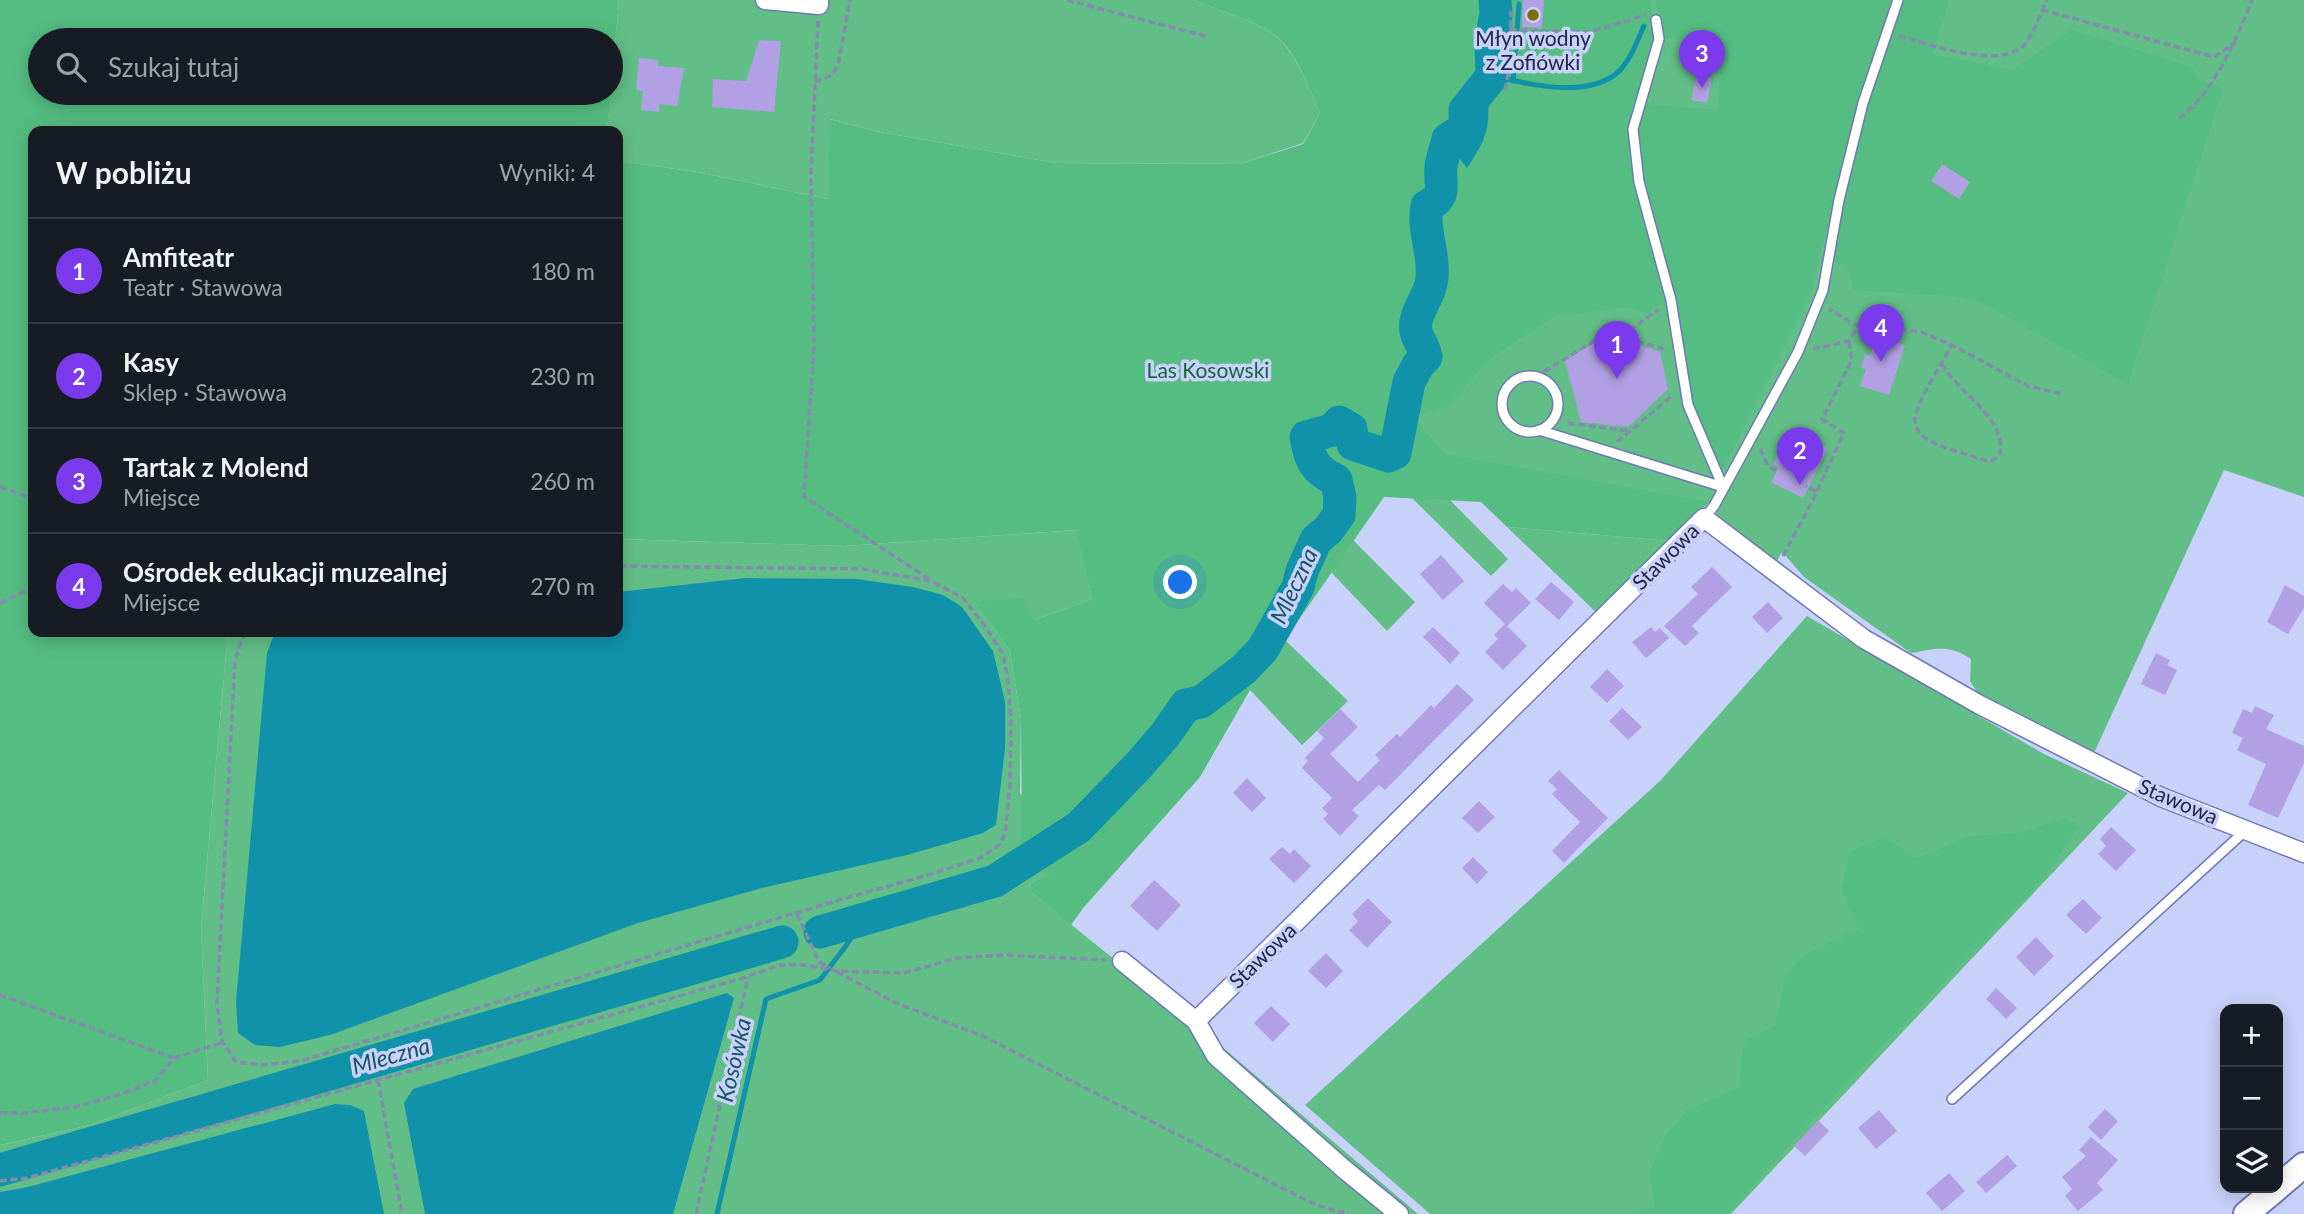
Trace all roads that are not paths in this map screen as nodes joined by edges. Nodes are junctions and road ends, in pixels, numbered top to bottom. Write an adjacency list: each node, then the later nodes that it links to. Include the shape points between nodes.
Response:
1 (765, 0): 3 (street)
2 (1898, 0): 6 (lane, via 1863,103 1823,290 1798,352)
3 (819, 3)
4 (1656, 21): 6 (lane, via 1659,39 1633,128 1639,182 1671,300 1688,405)
5 (1539, 430): 5 (lane, via 1515,428 1502,405 1507,388 1522,377 1547,382 1557,397 1552,421); 6 (lane)
6 (1723, 487): 7 (lane)
7 (1704, 518): 8 (street, Stawowa, via 1864,639 2090,762 2161,797); 11 (street, Stawowa)
8 (2246, 830): 9 (street, Stawowa); 12 (lane)
9 (2304, 853)
10 (1122, 961): 11 (street)
11 (1196, 1021): 16 (street, via 1216,1056)
12 (1952, 1099)
13 (2304, 1165): 14 (street)
14 (2283, 1184)
15 (2272, 1193): 17 (street)
16 (1399, 1214)
17 (2246, 1214)

